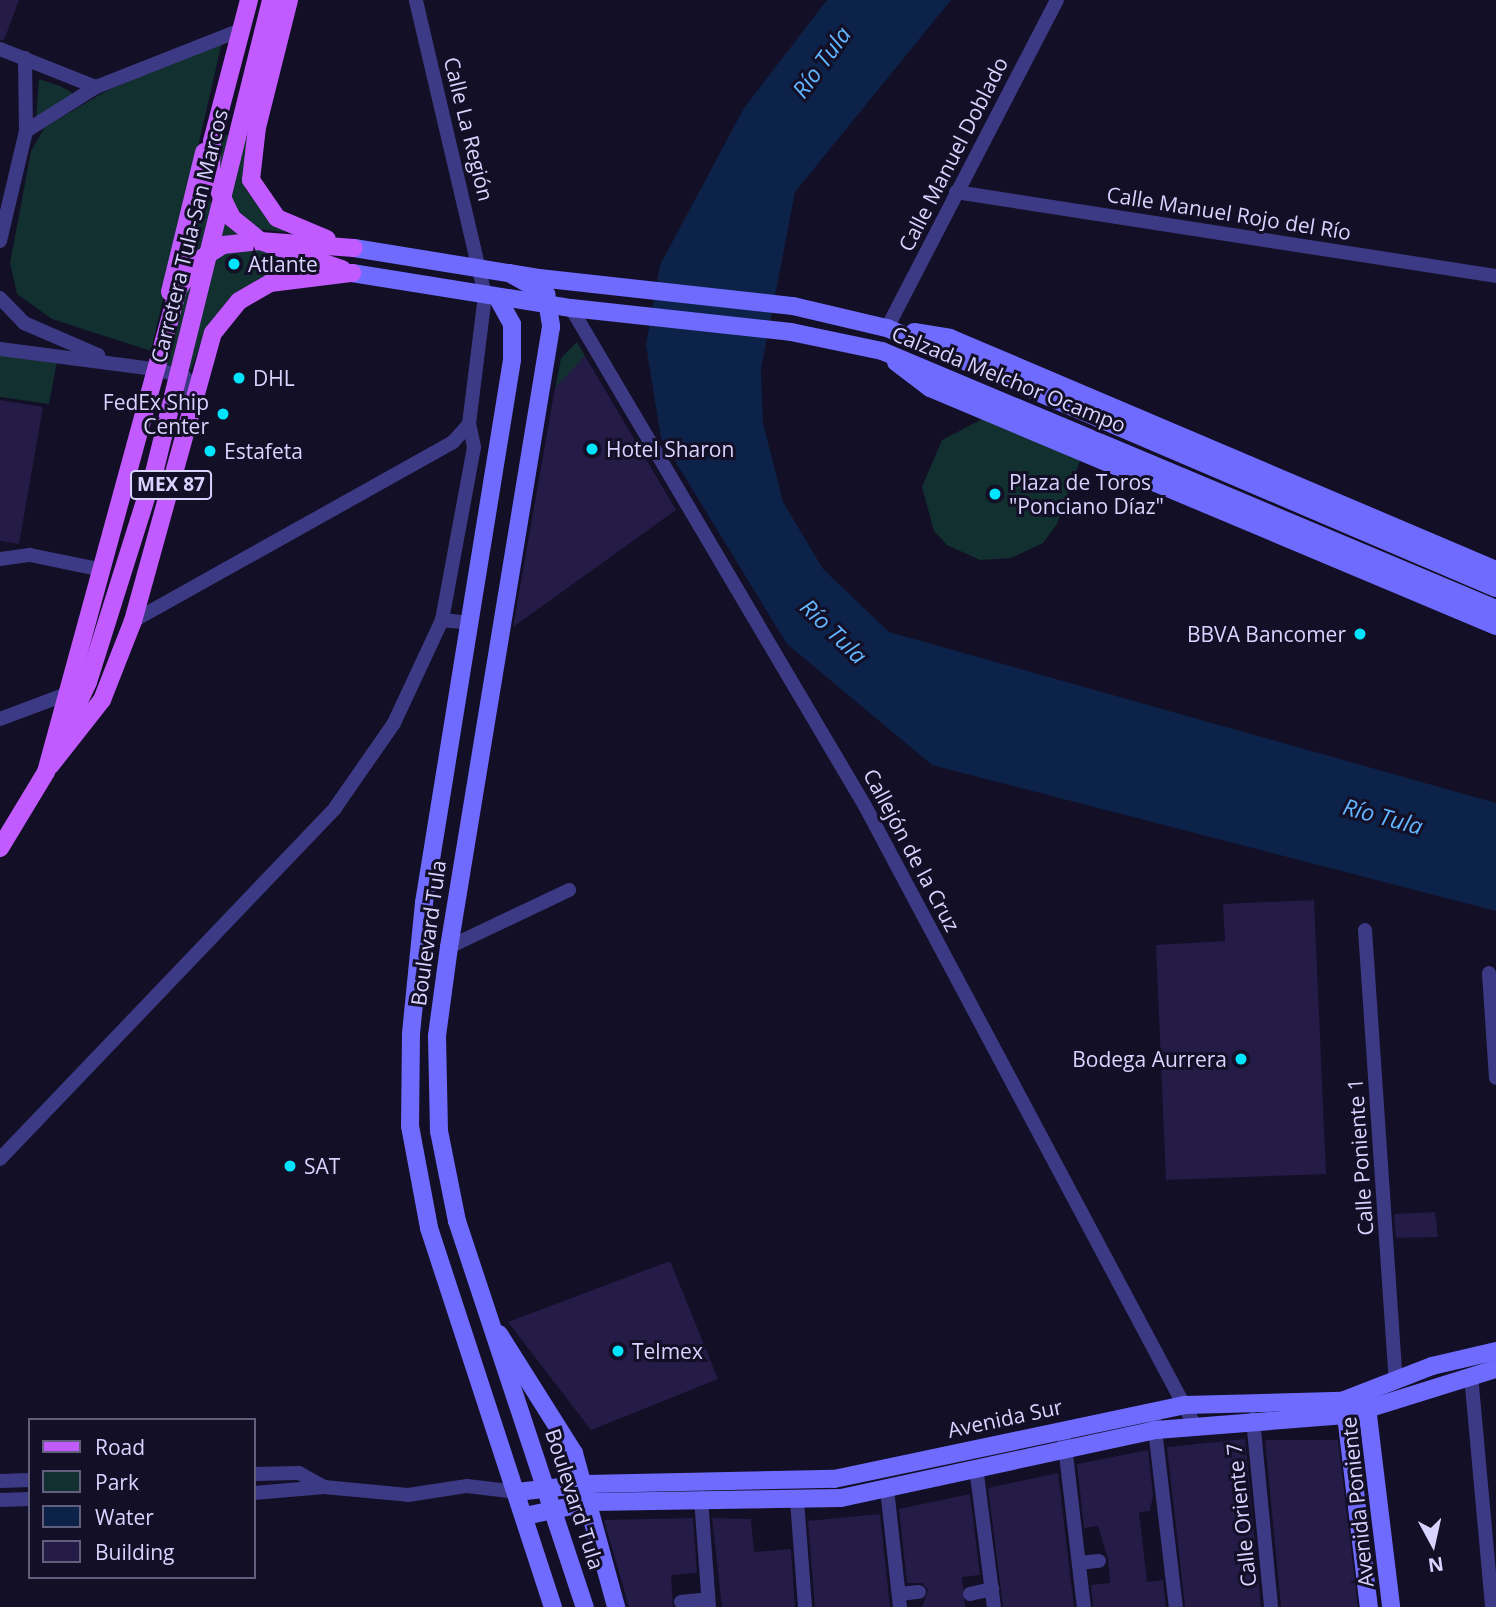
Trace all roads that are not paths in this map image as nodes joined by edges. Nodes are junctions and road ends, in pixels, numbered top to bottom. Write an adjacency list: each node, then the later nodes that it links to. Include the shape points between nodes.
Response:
1 (249, 0): 6 (main road)
2 (271, 0): 53 (main road, Carretera Tula-San Marcos, bridge, via 154,473 88,682)
3 (289, 0): 11 (main road)
4 (416, 0): 18 (street, Calle La Región)
5 (1057, 0): 14 (street, Calle Manuel Doblado)
6 (241, 30): 9 (street); 10 (main road)
7 (0, 49): 8 (street)
8 (25, 58): 9 (street); 12 (street)
9 (96, 87): 12 (street)
10 (221, 110): 11 (main road, via 234,133); 13 (main road)
11 (257, 127): 17 (main road, via 249,169 265,207 292,228)
12 (26, 131): 15 (street)
13 (212, 141): 16 (main road, via 211,174 224,206); 28 (main road)
14 (956, 192): 21 (street, Calle Manuel Rojo del Río); 29 (street, Calle Manuel Doblado)
15 (0, 241)
16 (260, 241): 17 (main road, MEX 87); 19 (main road); 28 (main road, MEX 87, via 212,250 187,273)
17 (354, 248): 18 (main road, Calzada Melchor Ocampo)
18 (480, 269): 20 (main road, Calzada Melchor Ocampo); 23 (street, Calle La Región)
19 (352, 273): 23 (main road, Calzada Melchor Ocampo); 37 (main road, MEX 87, via 288,276 239,301 213,332)
20 (509, 273): 22 (main road, Calzada Melchor Ocampo); 25 (main road)
21 (1496, 276)
22 (633, 290): 25 (main road); 29 (main road, Calzada Melchor Ocampo, via 793,306)
23 (491, 296): 26 (main road, Calzada Melchor Ocampo); 30 (main road); 40 (street, Calle La Región)
24 (0, 298): 33 (street, via 24,323)
25 (548, 298): 26 (main road, Calzada Melchor Ocampo); 27 (main road, Calzada Melchor Ocampo); 60 (main road, Boulevard Tula)
26 (527, 302): 30 (main road, Boulevard Tula)
27 (571, 309): 32 (main road, Calzada Melchor Ocampo, via 850,343); 70 (street, Callejón de la Cruz, via 865,806)
28 (169, 310): 34 (main road, MEX 87)
29 (887, 328): 35 (main road, Calzada Melchor Ocampo); 36 (main road, via 950,338)
30 (514, 338): 52 (main road, Boulevard Tula)
31 (0, 349): 33 (street, via 44,358)
32 (883, 351): 38 (main road, Calzada Melchor Ocampo); 39 (main road, via 930,388)
33 (102, 358): 34 (street)
34 (155, 369): 37 (street, via 185,377); 46 (main road, MEX 87)
35 (1032, 390): 36 (main road); 44 (main road, Calzada Melchor Ocampo)
36 (1085, 396): 43 (main road)
37 (194, 402): 51 (main road, MEX 87)
38 (1042, 415): 39 (main road); 41 (main road, Calzada Melchor Ocampo)
39 (1007, 420): 42 (main road)
40 (469, 424): 49 (street, Calle La Región, via 474,447); 51 (street, via 453,442)
41 (1098, 439): 42 (main road); 50 (main road, Calzada Melchor Ocampo, via 1459,593)
42 (1123, 469): 50 (main road)
43 (1325, 498): 44 (main road); 47 (main road)
44 (1303, 506): 48 (main road, Calzada Melchor Ocampo)
45 (0, 559): 46 (street, via 30,555)
46 (98, 569): 53 (main road, MEX 87)
47 (1496, 570)
48 (1496, 588)
49 (442, 620): 52 (street); 63 (street, Calle La Región, via 394,723 335,808)
50 (1495, 620)
51 (133, 621): 54 (main road, MEX 87)
52 (469, 623): 85 (main road, Boulevard Tula, via 425,903 411,1033 410,1126 429,1228)
53 (72, 698): 54 (street); 55 (street); 56 (main road, MEX 87)
54 (102, 700): 56 (main road, MEX 87)
55 (0, 719)
56 (46, 772): 57 (main road, MEX 87)
57 (0, 848)
58 (569, 890): 60 (street)
59 (1365, 930): 68 (street, Calle Poniente 1)
60 (449, 947): 64 (main road, Boulevard Tula, via 437,1036 439,1131 457,1221)
61 (1489, 973): 62 (street)
62 (1496, 1078)
63 (0, 1159)
64 (494, 1328): 81 (main road, via 520,1360); 82 (main road, Boulevard Tula)
65 (1496, 1351): 68 (main road, Avenida Sur)
66 (1496, 1369): 67 (main road, Avenida Sur)
67 (1471, 1375): 69 (main road, Avenida Sur); 112 (street)
68 (1396, 1381): 69 (main road, Avenida Sur)
69 (1367, 1400): 71 (main road, Avenida Sur); 111 (main road, Avenida Poniente)
70 (1184, 1405): 71 (main road, Avenida Sur); 73 (main road, Avenida Sur); 74 (street, Callejón de la Cruz)
71 (1345, 1408): 72 (main road, Avenida Sur); 110 (main road, Avenida Poniente)
72 (1253, 1419): 74 (main road, Avenida Sur); 109 (street, Calle Oriente 7)
73 (1154, 1421): 74 (main road, Avenida Sur); 75 (main road, Avenida Sur); 76 (main road, Avenida Sur); 108 (street)
74 (1195, 1424)
75 (1063, 1429): 76 (street); 81 (main road, Avenida Sur, via 834,1479)
76 (1068, 1450): 77 (main road, Avenida Sur); 95 (street)
77 (976, 1467): 84 (main road, Avenida Sur); 96 (street)
78 (256, 1474): 83 (street, via 299,1473)
79 (0, 1480): 80 (street)
80 (28, 1480)
81 (586, 1484): 82 (main road, Avenida Sur); 91 (main road)
82 (548, 1486): 85 (main road, Avenida Sur); 92 (main road, Boulevard Tula)
83 (324, 1487): 85 (street, via 408,1495 467,1486); 86 (street)
84 (887, 1489): 90 (main road, Avenida Sur); 99 (street)
85 (517, 1492): 93 (main road, Boulevard Tula)
86 (256, 1493)
87 (701, 1498): 90 (main road, Avenida Sur); 91 (main road, Avenida Sur); 101 (street)
88 (28, 1499): 89 (street)
89 (0, 1500)
90 (797, 1500): 105 (street)
91 (592, 1502): 92 (main road, Avenida Sur); 104 (main road)
92 (555, 1507): 93 (main road, Avenida Sur); 103 (main road, Boulevard Tula)
93 (525, 1516): 102 (main road, Boulevard Tula)
94 (1099, 1561): 95 (street)
95 (1079, 1563): 107 (street)
96 (992, 1590): 98 (street); 106 (street)
97 (919, 1592): 99 (street)
98 (970, 1594)
99 (899, 1600)
100 (681, 1602): 101 (street)
101 (709, 1603)
102 (553, 1607)
103 (585, 1607)
104 (617, 1607)
105 (805, 1607)
106 (994, 1607)
107 (1084, 1607)
108 (1176, 1607)
109 (1271, 1607)
110 (1369, 1607)
111 (1391, 1607)
112 (1492, 1607)

